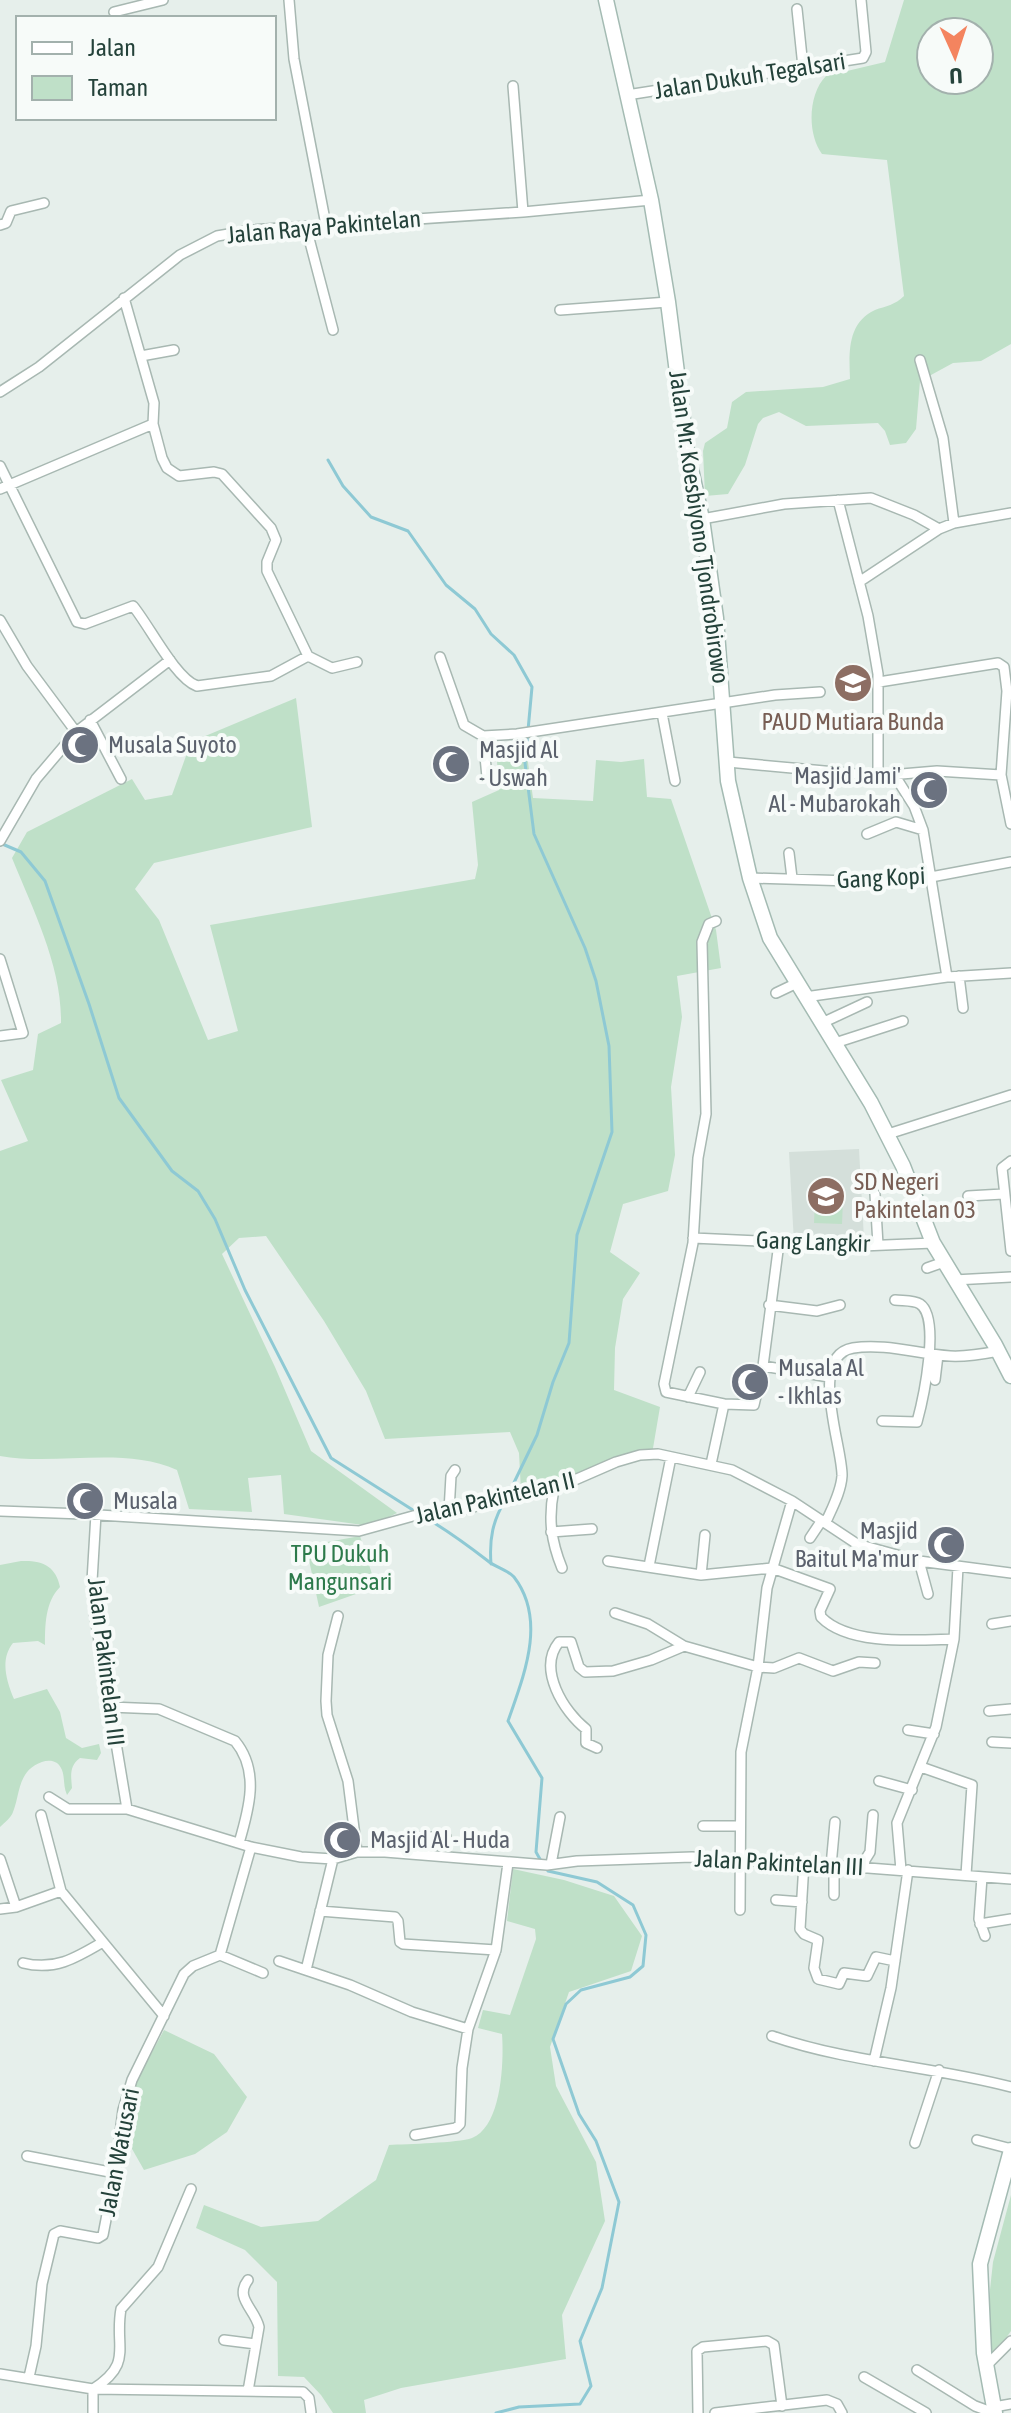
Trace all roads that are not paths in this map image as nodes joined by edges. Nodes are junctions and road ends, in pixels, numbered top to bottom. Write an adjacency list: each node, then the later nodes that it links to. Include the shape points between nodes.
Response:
1 (163, 0): 6 (street)
2 (289, 0): 14 (street, via 294,59)
3 (606, 0): 9 (main road, Jalan Mr. Koesbiyono Tjondrobirowo)
4 (861, 0): 7 (street, Jalan Dukuh Tegalsari, via 864,57)
5 (797, 9): 7 (street)
6 (114, 12)
7 (803, 67): 9 (street, Jalan Dukuh Tegalsari)
8 (513, 86): 12 (street)
9 (627, 95): 10 (main road, Jalan Mr. Koesbiyono Tjondrobirowo)
10 (651, 200): 12 (street, Jalan Raya Pakintelan); 17 (main road, Jalan Mr. Koesbiyono Tjondrobirowo)
11 (44, 203): 13 (street, via 11,211)
12 (523, 212): 14 (street, Jalan Raya Pakintelan)
13 (0, 225)
14 (326, 225): 15 (street, Jalan Raya Pakintelan)
15 (306, 227): 16 (street, Jalan Raya Pakintelan, via 217,236 180,255); 19 (street)
16 (124, 298): 21 (street); 23 (street, Jalan Raya Pakintelan)
17 (668, 302): 18 (street); 29 (main road, Jalan Mr. Koesbiyono Tjondrobirowo, via 687,451)
18 (560, 310)
19 (333, 330)
20 (174, 350): 21 (street)
21 (141, 356): 24 (street, via 154,403)
22 (920, 360): 30 (street, via 943,438)
23 (0, 392)
24 (153, 424): 26 (street); 34 (street, via 172,474 222,474 271,528 276,540 267,571)
25 (0, 466): 26 (street)
26 (4, 487): 36 (street, via 74,620 85,624 133,606)
27 (838, 500): 29 (street); 31 (street, via 871,498); 32 (street)
28 (1011, 513): 30 (street)
29 (702, 519): 41 (main road, Jalan Mr. Koesbiyono Tjondrobirowo)
30 (954, 523): 31 (street)
31 (939, 529): 32 (street)
32 (859, 582): 39 (street)
33 (0, 620): 44 (street)
34 (308, 656): 36 (street, via 271,676 202,687 190,683); 37 (street, via 332,668)
35 (440, 657): 45 (street, via 464,725)
36 (170, 660): 43 (street)
37 (357, 662)
38 (1007, 665): 39 (street); 46 (street)
39 (879, 682): 49 (street)
40 (820, 692): 41 (street)
41 (723, 704): 42 (street); 47 (main road, Jalan Mr. Koesbiyono Tjondrobirowo)
42 (662, 713): 45 (street); 53 (street)
43 (90, 720): 44 (street); 52 (street)
44 (76, 732): 57 (street, via 36,779)
45 (483, 736): 51 (street)
46 (1007, 746): 48 (street)
47 (728, 762): 49 (street); 61 (main road, Jalan Mr. Koesbiyono Tjondrobirowo)
48 (1001, 775): 50 (street, via 937,771); 54 (street)
49 (878, 776): 50 (street)
50 (895, 776): 55 (street)
51 (487, 777)
52 (121, 779)
53 (675, 781)
54 (1011, 824)
55 (923, 830): 56 (street, via 896,822); 60 (street)
56 (867, 834)
57 (1, 839)
58 (789, 853): 62 (street)
59 (1011, 862): 60 (street, Gang Kopi)
60 (931, 877): 62 (street, Gang Kopi, via 883,882); 67 (street)
61 (750, 878): 62 (street, Gang Kopi); 68 (main road, Jalan Mr. Koesbiyono Tjondrobirowo, via 770,938)
62 (792, 878)
63 (716, 921): 83 (street, via 709,924 702,942 706,1107)
64 (0, 959): 75 (street, via 23,1029 20,1035)
65 (1011, 973): 66 (street)
66 (959, 976): 67 (street); 72 (street)
67 (947, 977): 70 (street)
68 (797, 983): 69 (street); 70 (main road, Jalan Mr. Koesbiyono Tjondrobirowo)
69 (776, 993)
70 (805, 997): 74 (main road, Jalan Mr. Koesbiyono Tjondrobirowo)
71 (867, 1002): 74 (street)
72 (963, 1008)
73 (903, 1021): 76 (street)
74 (822, 1023): 76 (main road, Jalan Mr. Koesbiyono Tjondrobirowo)
75 (0, 1036)
76 (835, 1043): 78 (main road, Jalan Mr. Koesbiyono Tjondrobirowo)
77 (1011, 1095): 78 (street)
78 (888, 1134): 85 (main road, Jalan Mr. Koesbiyono Tjondrobirowo)
79 (1011, 1161): 81 (street, via 1002,1168)
80 (875, 1194): 86 (street)
81 (1003, 1194): 82 (street); 87 (street)
82 (968, 1196)
83 (693, 1238): 84 (street, Gang Langkir); 102 (street, via 664,1384 666,1392)
84 (779, 1243): 86 (street, Gang Langkir); 93 (street)
85 (933, 1243): 86 (street, Gang Langkir); 88 (main road, Jalan Mr. Koesbiyono Tjondrobirowo)
86 (878, 1245)
87 (1011, 1251)
88 (944, 1262): 89 (street); 91 (main road, Jalan Mr. Koesbiyono Tjondrobirowo)
89 (927, 1268)
90 (1011, 1277): 91 (street)
91 (954, 1280): 95 (main road, Jalan Mr. Koesbiyono Tjondrobirowo)
92 (895, 1300): 96 (street, via 924,1308)
93 (769, 1305): 94 (street, via 817,1311); 97 (street)
94 (840, 1305)
95 (999, 1351): 96 (street); 99 (main road, Jalan Mr. Koesbiyono Tjondrobirowo)
96 (934, 1354): 100 (street, via 851,1348 833,1361); 101 (street); 104 (street, via 918,1420)
97 (763, 1366): 100 (street); 103 (street, via 754,1405)
98 (700, 1372): 102 (street)
99 (1011, 1376)
100 (829, 1377): 113 (street, via 842,1474)
101 (935, 1380)
102 (688, 1397): 103 (street)
103 (724, 1404): 106 (street)
104 (882, 1421)
105 (671, 1457): 106 (street, Jalan Pakintelan II); 108 (street, Jalan Pakintelan II, via 640,1455); 120 (street)
106 (711, 1464): 109 (street, Jalan Pakintelan II)
107 (455, 1470): 111 (street)
108 (554, 1489): 111 (street, Jalan Pakintelan II); 115 (street)
109 (792, 1501): 113 (street, Jalan Pakintelan II); 123 (street)
110 (0, 1511): 112 (street, Jalan Pakintelan II)
111 (449, 1511): 112 (street, Jalan Pakintelan II, via 359,1531)
112 (96, 1514): 135 (street, Jalan Pakintelan III, via 92,1581)
113 (824, 1521): 117 (street); 119 (street, Jalan Pakintelan II, via 857,1544)
114 (592, 1529): 115 (street)
115 (551, 1532): 122 (street)
116 (705, 1535): 125 (street)
117 (810, 1538)
118 (608, 1561): 120 (street)
119 (919, 1561): 121 (street, Jalan Pakintelan II); 126 (street)
120 (649, 1566): 125 (street)
121 (958, 1567): 124 (street, Jalan Pakintelan II); 131 (street)
122 (562, 1568)
123 (772, 1568): 125 (street); 131 (street, via 828,1588 821,1617 855,1635); 134 (street)
124 (1011, 1573)
125 (701, 1575)
126 (928, 1594)
127 (615, 1613): 132 (street, via 648,1624)
128 (338, 1616): 157 (street, via 328,1655 327,1715 348,1781)
129 (1011, 1621): 130 (street)
130 (992, 1624)
131 (954, 1639): 139 (street)
132 (684, 1646): 134 (street); 142 (street, via 630,1668 588,1672 579,1667 571,1642 555,1646 552,1664 558,1694 573,1720 586,1729 586,1743)
133 (875, 1663): 134 (street, via 833,1671 792,1658 774,1668)
134 (758, 1667): 153 (street, via 741,1752)
135 (110, 1707): 147 (street, Jalan Pakintelan III); 155 (street, via 159,1709 235,1741 248,1763 251,1785)
136 (1011, 1709): 137 (street)
137 (989, 1711)
138 (908, 1730): 139 (street)
139 (934, 1734): 143 (street)
140 (992, 1742): 141 (street)
141 (1011, 1743)
142 (597, 1748)
143 (921, 1767): 145 (street); 168 (street, via 972,1785)
144 (879, 1781): 145 (street)
145 (912, 1790): 167 (street, via 897,1823)
146 (49, 1797): 147 (street, via 68,1809)
147 (127, 1809): 155 (street)
148 (41, 1815): 171 (street)
149 (873, 1815): 166 (street)
150 (560, 1817): 164 (street)
151 (835, 1822): 165 (street)
152 (703, 1826): 153 (street)
153 (739, 1826): 161 (street)
154 (446, 1837): 158 (street, via 402,1839)
155 (239, 1843): 156 (street)
156 (251, 1847): 160 (street); 184 (street)
157 (357, 1852): 158 (street); 160 (street)
158 (385, 1852): 162 (street)
159 (0, 1859): 175 (street)
160 (333, 1859): 178 (street)
161 (741, 1860): 163 (street, Jalan Pakintelan III); 164 (street, Jalan Pakintelan III, via 625,1858); 177 (street)
162 (508, 1863): 164 (street, Jalan Pakintelan III); 183 (street)
163 (804, 1863): 165 (street, Jalan Pakintelan III); 174 (street)
164 (549, 1864)
165 (832, 1866): 166 (street, Jalan Pakintelan III); 172 (street)
166 (864, 1868): 167 (street, Jalan Pakintelan III)
167 (905, 1870): 168 (street, Jalan Pakintelan III); 186 (street)
168 (966, 1875): 169 (street, Jalan Pakintelan III)
169 (982, 1877): 170 (street, Jalan Pakintelan III); 180 (street)
170 (1011, 1879)
171 (61, 1891): 175 (street); 182 (street)
172 (834, 1895)
173 (776, 1900): 174 (street)
174 (802, 1902): 186 (street, via 800,1929 818,1940 814,1968 821,1982 839,1984 845,1973 867,1976 876,1957)
175 (16, 1907): 176 (street)
176 (0, 1909)
177 (740, 1910)
178 (320, 1911): 183 (street, via 395,1917 403,1944); 188 (street)
179 (1011, 1919): 180 (street)
180 (980, 1924): 181 (street)
181 (985, 1936)
182 (103, 1942): 187 (street, via 61,1965); 190 (street)
183 (496, 1950): 191 (street)
184 (220, 1955): 189 (street); 190 (street, Jalan Watusari, via 184,1974)
185 (279, 1961): 188 (street)
186 (895, 1961): 193 (street)
187 (23, 1963)
188 (306, 1970): 191 (street)
189 (263, 1973)
190 (164, 2016): 201 (street, Jalan Watusari, via 132,2080)
191 (468, 2029): 196 (street, via 460,2124)
192 (772, 2036): 193 (street)
193 (874, 2061): 194 (street)
194 (939, 2070): 195 (street); 198 (street)
195 (1011, 2087)
196 (415, 2135)
197 (977, 2140): 199 (street)
198 (915, 2143)
199 (1011, 2149): 207 (main road, via 980,2264)
200 (27, 2156): 201 (street)
201 (115, 2173): 210 (street, Jalan Watusari, via 101,2237 54,2234)
202 (191, 2189): 212 (street, via 158,2267 121,2309 122,2341 114,2373)
203 (248, 2280): 206 (street, via 242,2292 258,2322)
204 (224, 2340): 206 (street)
205 (1011, 2341): 207 (street)
206 (256, 2344): 213 (street)
207 (986, 2366): 216 (main road)
208 (917, 2370): 216 (street, via 975,2406)
209 (0, 2374): 210 (street)
210 (29, 2377): 212 (street)
211 (864, 2377): 222 (street)
212 (93, 2389): 213 (street); 218 (street)
213 (248, 2391): 217 (street, via 303,2392)
214 (1011, 2404): 216 (street)
215 (782, 2406): 219 (street, via 774,2345 763,2341 697,2351); 220 (street); 221 (street, via 827,2400)
216 (994, 2411)
217 (311, 2412)
218 (93, 2413)
219 (698, 2413)
220 (715, 2413)
221 (842, 2413)
222 (926, 2413)

